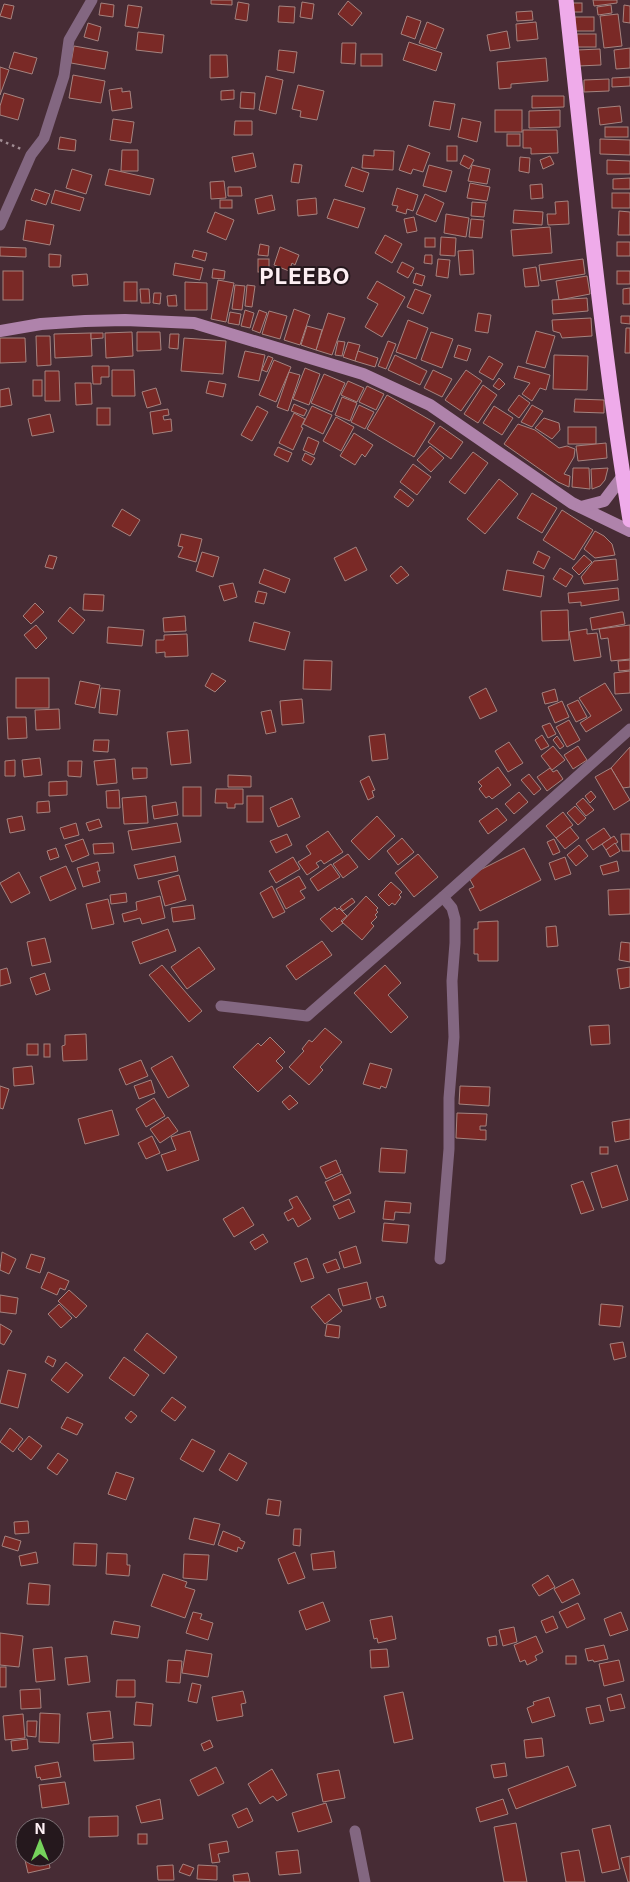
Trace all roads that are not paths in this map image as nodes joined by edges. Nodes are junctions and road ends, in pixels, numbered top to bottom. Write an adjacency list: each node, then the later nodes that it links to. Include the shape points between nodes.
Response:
1 (92, 0): 3 (street, via 69,40 64,76 44,138 31,155)
2 (566, 0): 5 (highway)
3 (0, 225)
4 (0, 331): 6 (street, via 85,321 163,321 194,324 277,347 363,374 430,406)
5 (623, 476): 6 (street, via 604,501); 7 (highway)
6 (581, 507): 8 (street)
7 (630, 520)
8 (630, 531)
9 (630, 729): 10 (street)
10 (443, 897): 11 (street, via 307,1016); 12 (street, via 452,908 455,919 455,943 450,1149)
11 (221, 1006)
12 (440, 1259)
13 (355, 1831): 14 (street)
14 (365, 1882)

